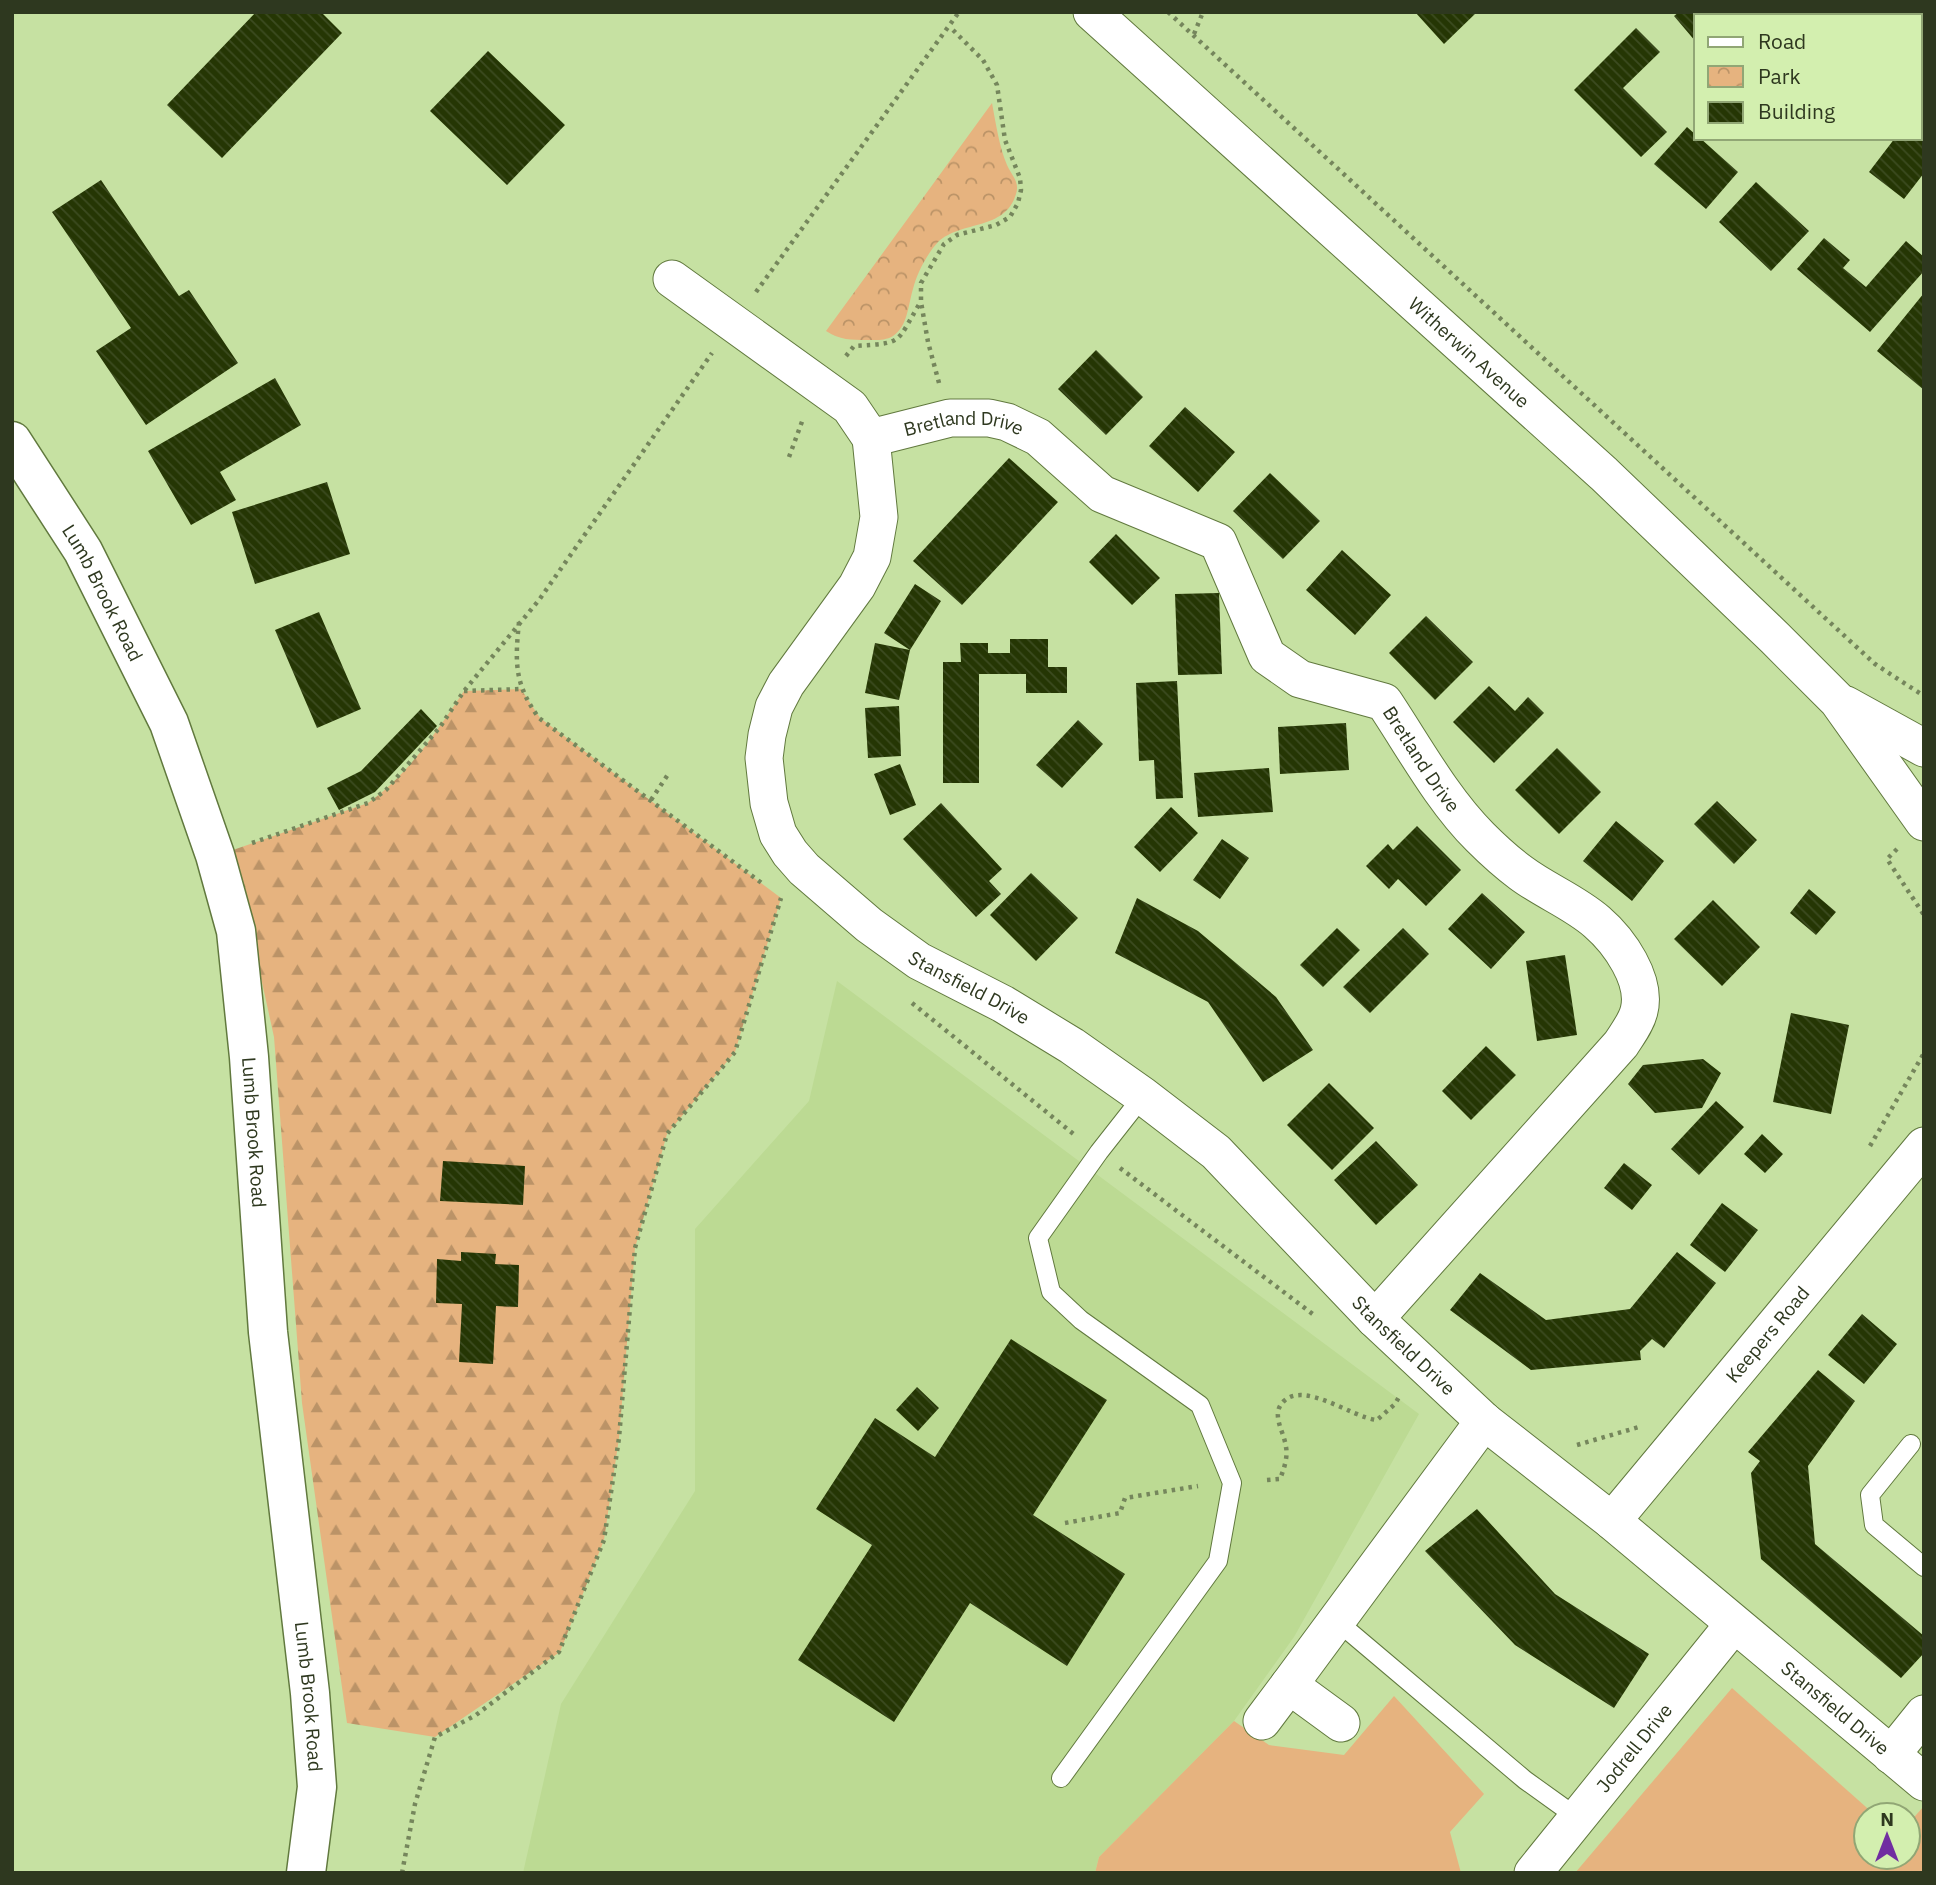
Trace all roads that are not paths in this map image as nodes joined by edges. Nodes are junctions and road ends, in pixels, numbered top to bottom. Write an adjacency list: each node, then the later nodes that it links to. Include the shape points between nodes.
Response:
1 (1092, 12): 5 (street, Witherwin Avenue, via 1604,474)
2 (672, 279): 3 (street, via 850,407)
3 (872, 438): 8 (street, Stansfield Drive, via 878,517 872,557 857,586 786,684 767,735 765,780 778,834 804,869 919,961 1003,1004); 10 (street, Bretland Drive, via 950,418 1007,422 1038,437 1102,494 1218,542 1267,656 1300,679 1384,702 1478,835 1520,872 1598,923 1629,964 1640,995 1640,1010 1632,1027)
4 (12, 441): 25 (street, Lumb Brook Road, via 83,551 169,723 236,931 268,1332 315,1760 317,1787)
5 (1839, 701): 6 (street, Witherwin Avenue); 7 (street, Witherwin Avenue)
6 (1924, 748)
7 (1924, 822)
8 (1143, 1096): 10 (street, Stansfield Drive, via 1216,1153); 22 (lane, via 1038,1238 1051,1292 1082,1320 1200,1405 1232,1483 1218,1561)
9 (1924, 1146): 13 (street, Keepers Road)
10 (1375, 1319): 11 (street, Stansfield Drive)
11 (1485, 1422): 13 (street, Stansfield Drive); 15 (street)
12 (1911, 1444): 14 (lane, via 1870,1495 1874,1525)
13 (1612, 1521): 16 (street, Stansfield Drive)
14 (1924, 1567)
15 (1338, 1622): 17 (street); 24 (lane, via 1525,1780)
16 (1734, 1623): 21 (street, Stansfield Drive); 24 (street, Jodrell Drive)
17 (1289, 1685): 19 (street); 20 (street)
18 (1924, 1714): 21 (street)
19 (1262, 1721)
20 (1341, 1723)
21 (1891, 1755): 23 (street, Stansfield Drive)
22 (1061, 1778)
23 (1924, 1782)
24 (1578, 1818): 26 (street, Jodrell Drive)
25 (306, 1873)
26 (1533, 1873)

